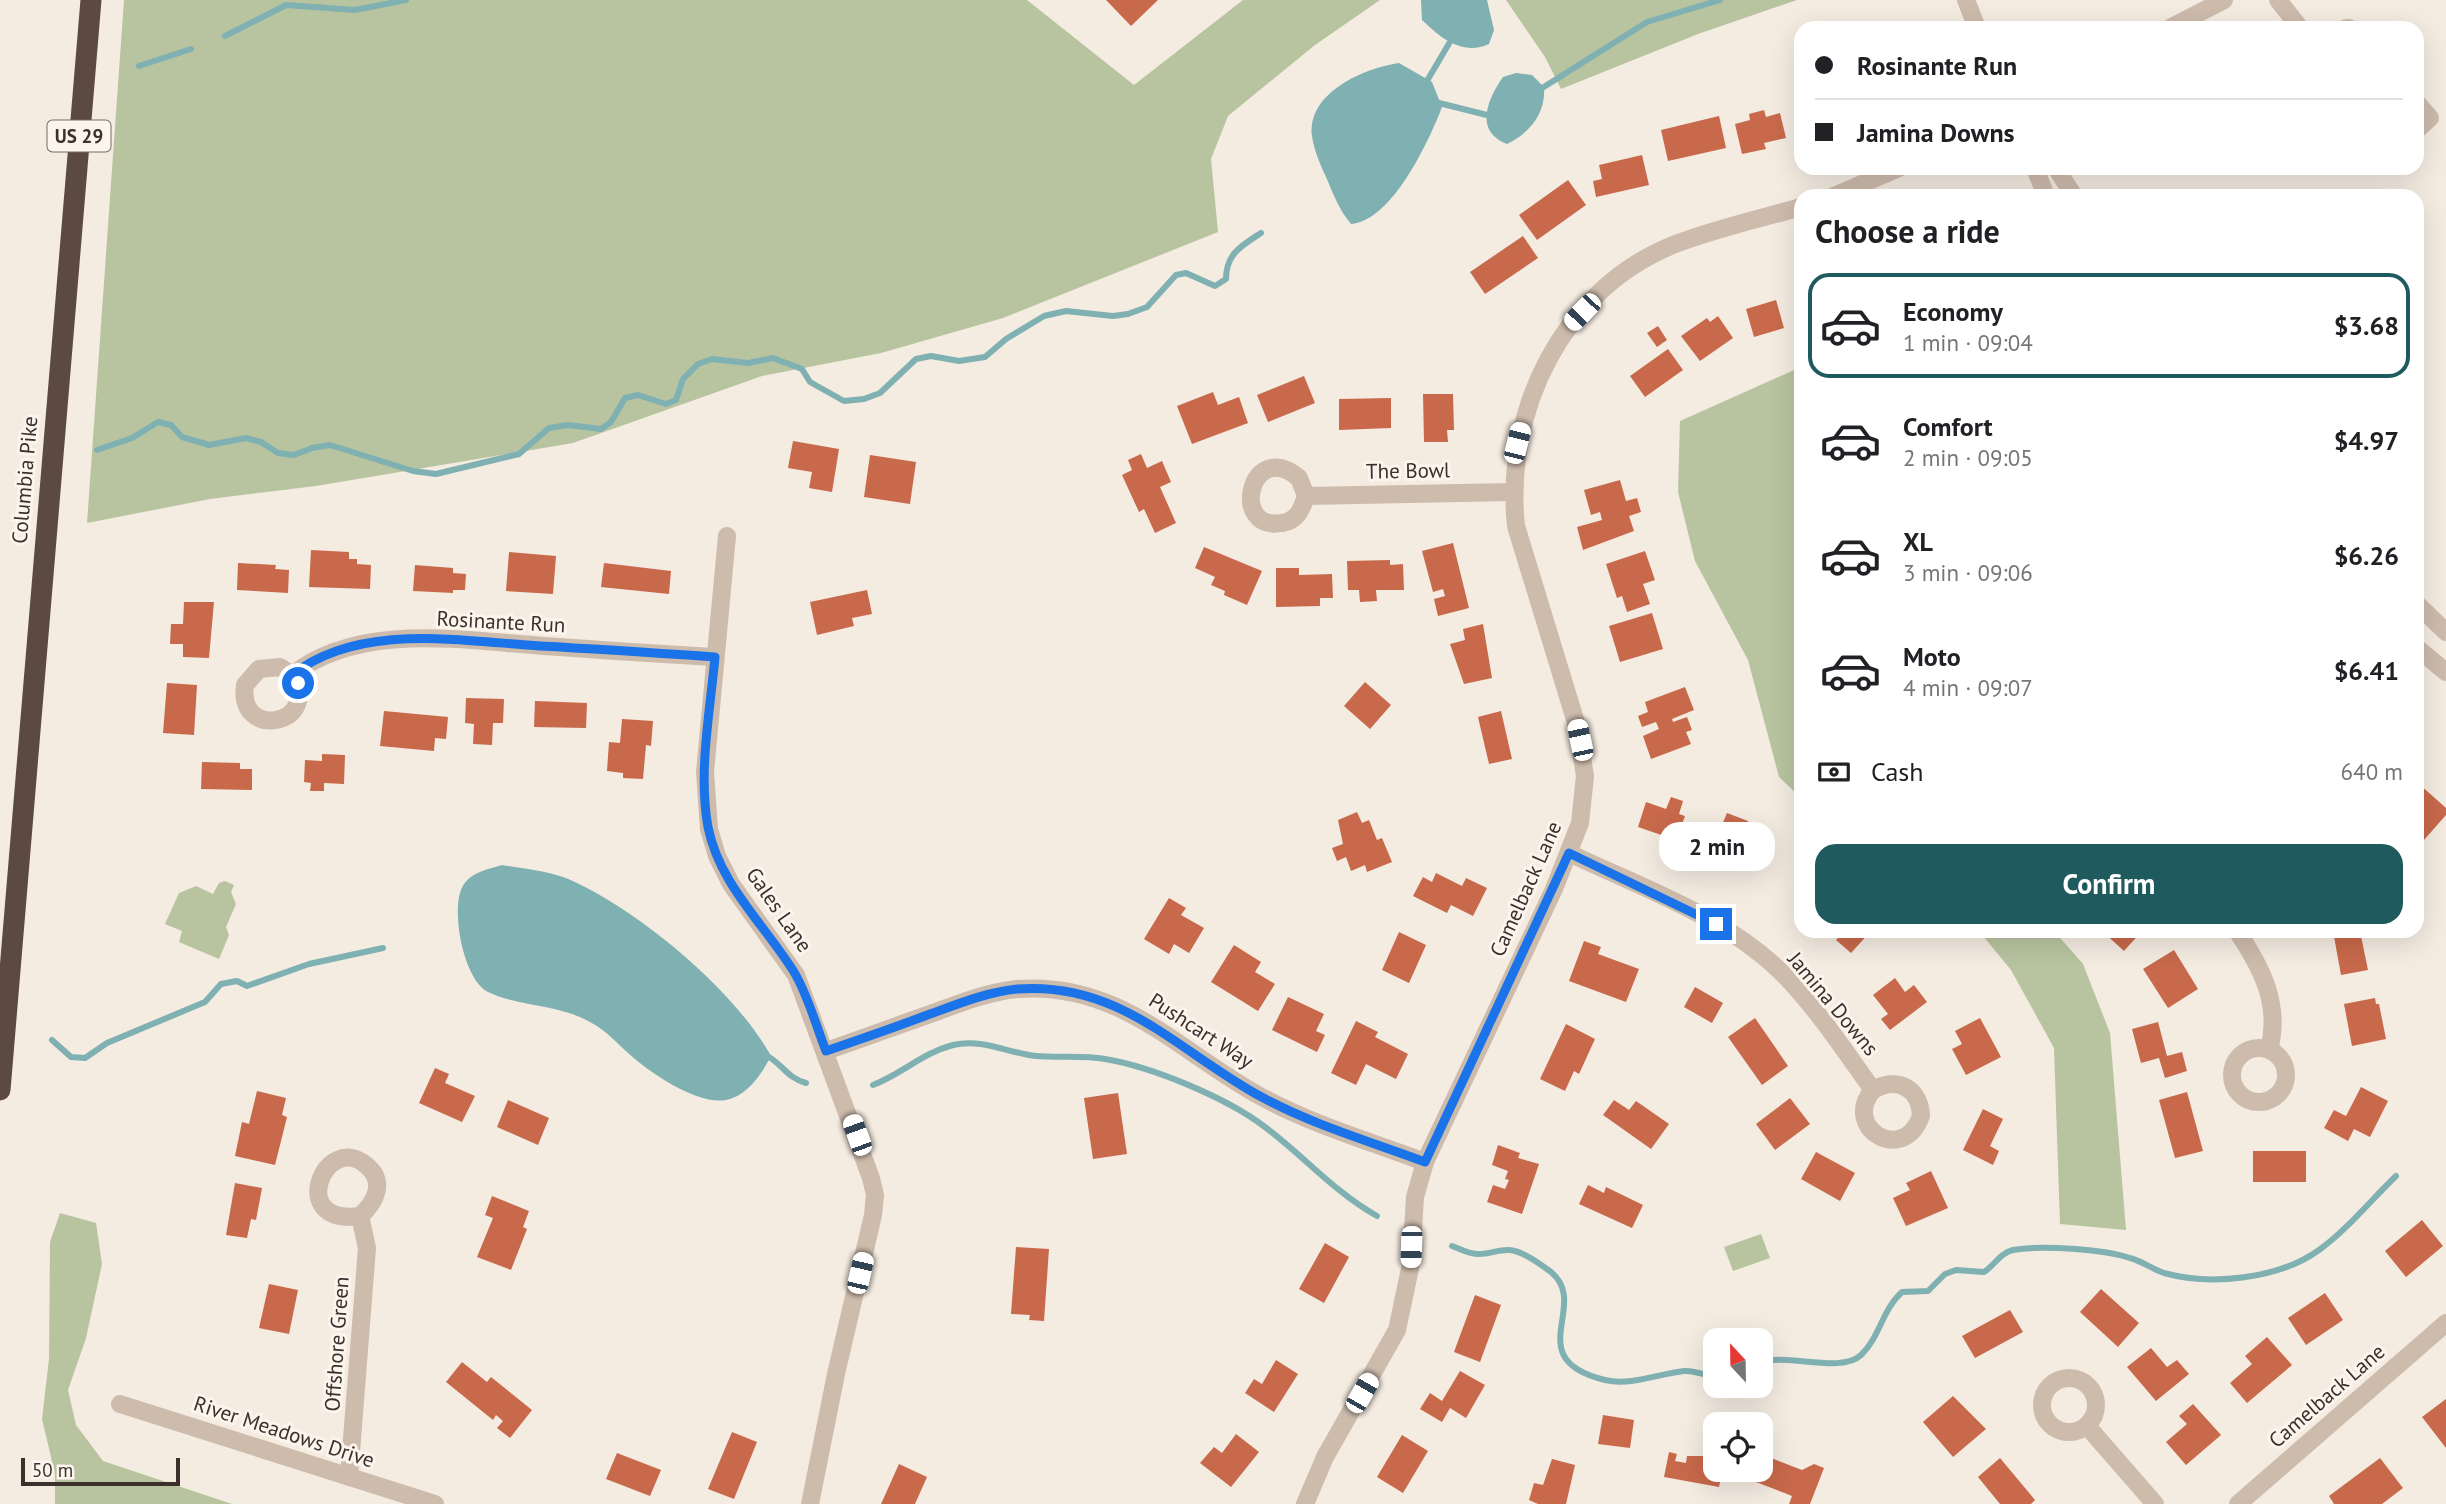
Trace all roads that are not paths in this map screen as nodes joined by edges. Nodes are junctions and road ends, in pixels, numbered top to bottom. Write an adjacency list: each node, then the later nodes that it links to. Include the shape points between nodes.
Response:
1 (91, 0): 26 (highway, Columbia Pike / US 29)
2 (1966, 0): 5 (street)
3 (2224, 0): 6 (street)
4 (2278, 0): 7 (street)
5 (1974, 21)
6 (2184, 21)
7 (2294, 21)
8 (2424, 111): 9 (street, via 2430,118)
9 (2424, 124)
10 (1883, 175): 11 (street)
11 (1850, 189)
12 (1794, 209): 13 (street, Camelback Lane, via 1672,246 1640,263 1592,301 1543,365 1517,443)
13 (1512, 492): 14 (street, The Bowl); 22 (street, Camelback Lane, via 1519,538 1582,754 1585,776 1580,823)
14 (1306, 496)
15 (727, 536): 19 (street, Gales Lane)
16 (2424, 611): 17 (street)
17 (2446, 632)
18 (2424, 654): 20 (street)
19 (715, 657): 21 (street, Rosinante Run, via 405,640 326,654); 25 (street, Gales Lane, via 705,772 709,829 731,884 796,975)
20 (2446, 672)
21 (292, 675)
22 (1569, 853): 27 (street, Jamina Downs, via 1735,934 1789,979); 28 (street, Camelback Lane)
23 (2241, 938): 24 (street, via 2261,970 2274,1011)
24 (2269, 1050)
25 (826, 1051): 28 (street, Pushcart Way, via 980,996 1016,989 1055,989 1091,996 1133,1014 1258,1095 1295,1113); 35 (street, Gales Lane, via 875,1195)
26 (0, 1090)
27 (1873, 1090)
28 (1425, 1162): 36 (street, Camelback Lane, via 1415,1197 1411,1264 1397,1330 1325,1457)
29 (360, 1216): 33 (street, Offshore Green, via 367,1248)
30 (2446, 1323): 38 (street, Camelback Lane)
31 (120, 1404): 33 (street, River Meadows Drive)
32 (2087, 1426): 37 (street)
33 (349, 1477): 34 (street, River Meadows Drive)
34 (435, 1504)
35 (810, 1504)
36 (1305, 1504)
37 (2155, 1504)
38 (2238, 1504)

